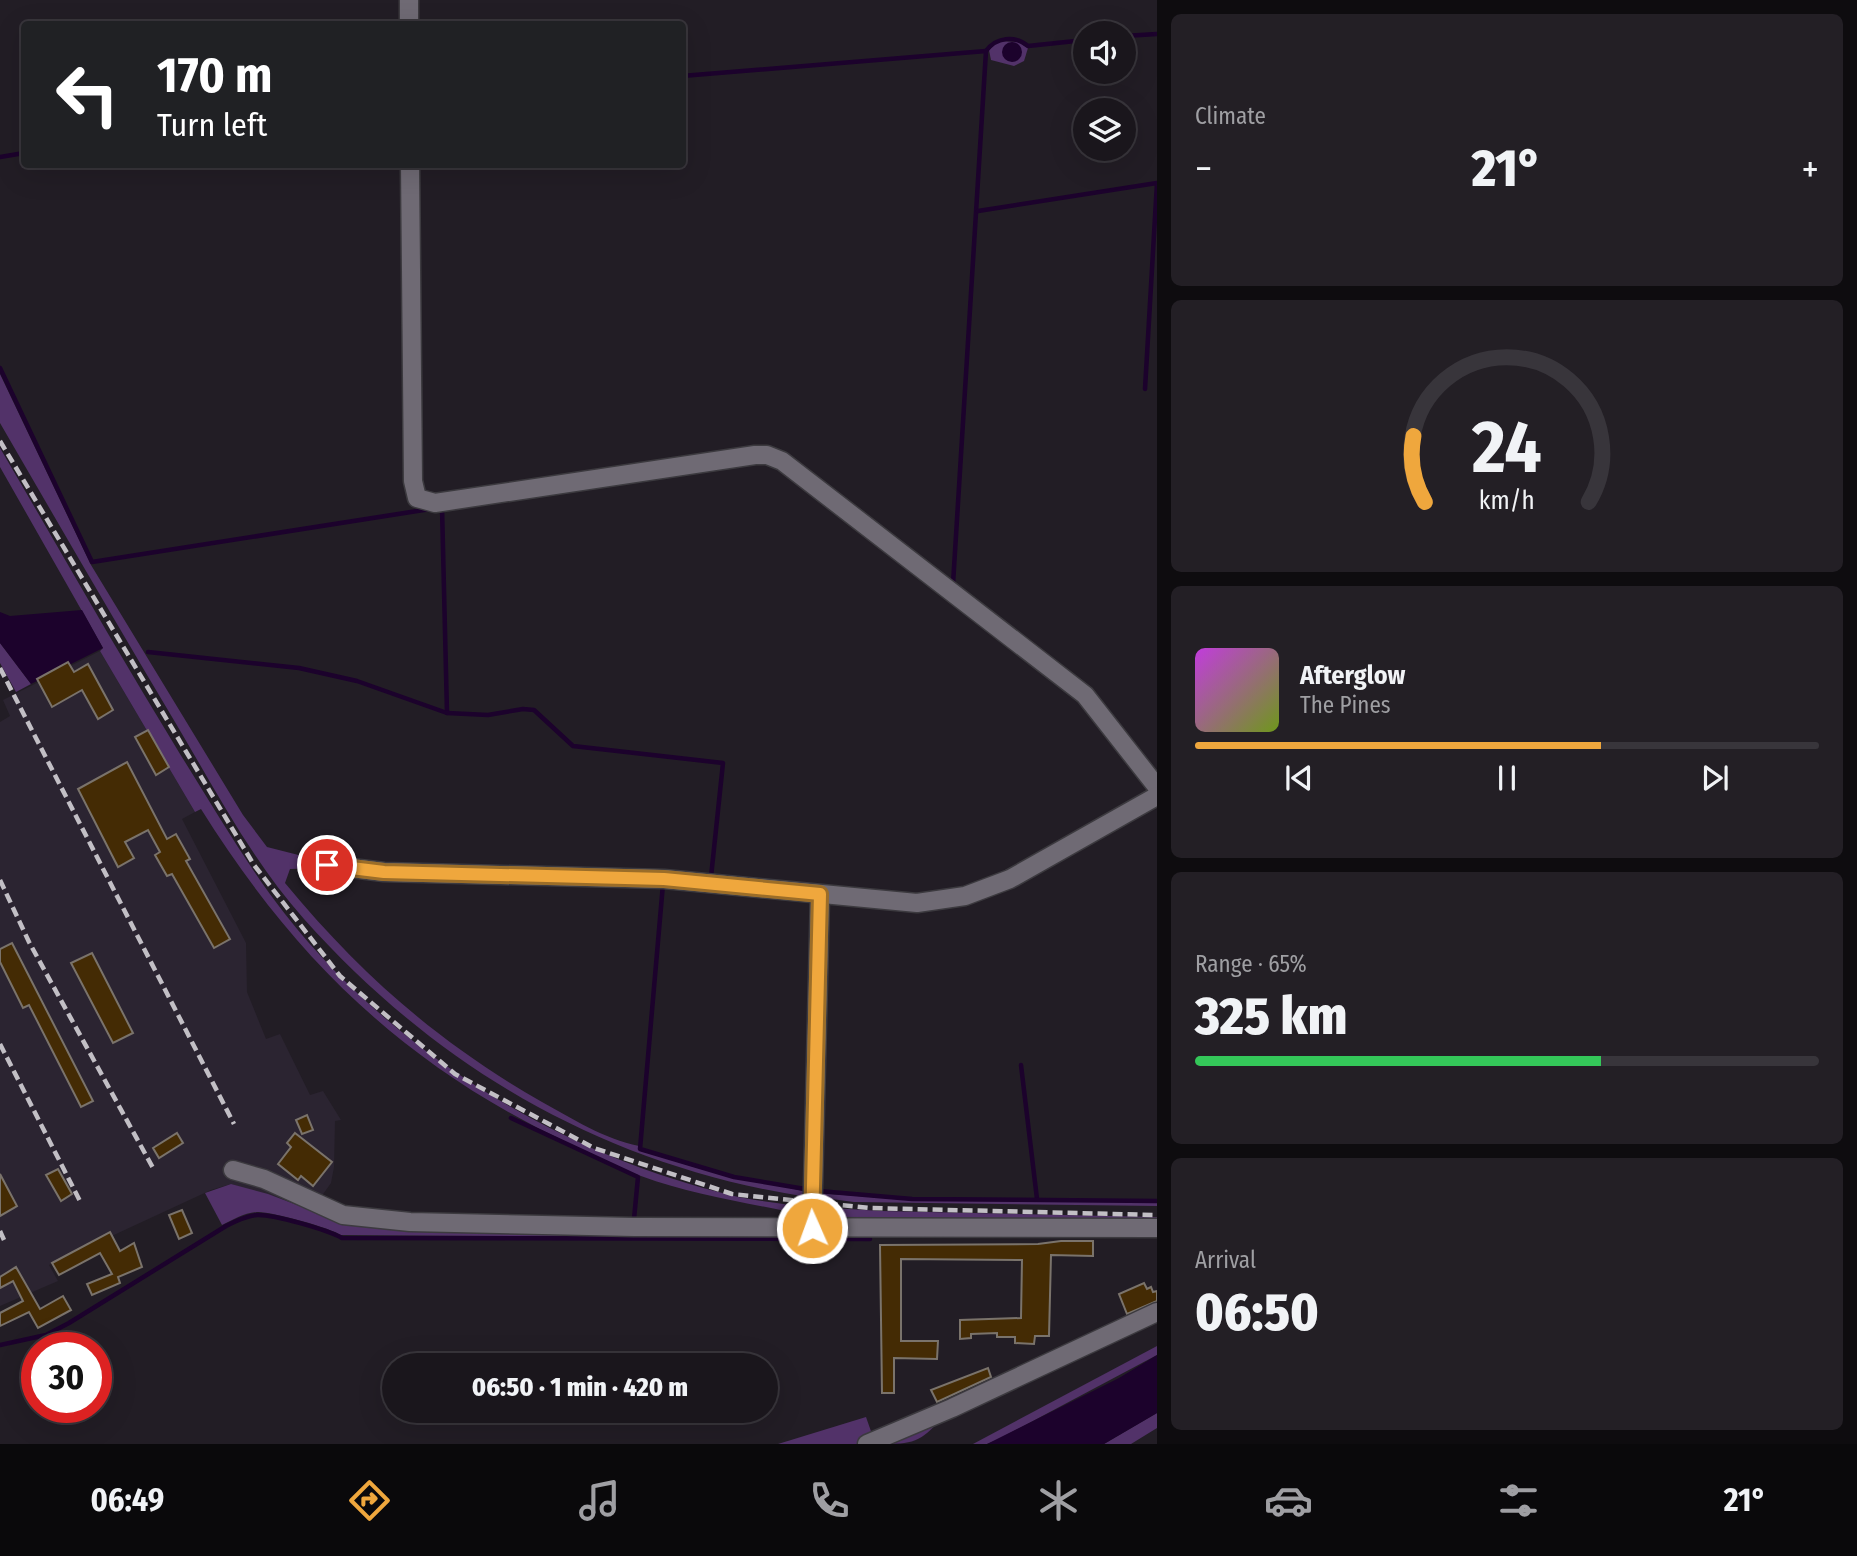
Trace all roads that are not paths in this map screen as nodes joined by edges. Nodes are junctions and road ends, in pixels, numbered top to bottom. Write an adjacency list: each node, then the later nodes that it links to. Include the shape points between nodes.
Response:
1 (409, 0): 2 (street)
2 (409, 21)
3 (410, 168): 4 (street, via 413,481 417,498 435,503 755,455 775,457 1085,695)
4 (1157, 787)
5 (1157, 796): 7 (street, via 1035,866 965,896 917,903)
6 (327, 865): 7 (street, via 384,872 664,879)
7 (820, 894): 9 (street)
8 (233, 1170): 9 (street, via 264,1179 326,1209 384,1220)
9 (812, 1228): 10 (street)
10 (1157, 1228)
11 (1157, 1312): 12 (street)
12 (867, 1444)

